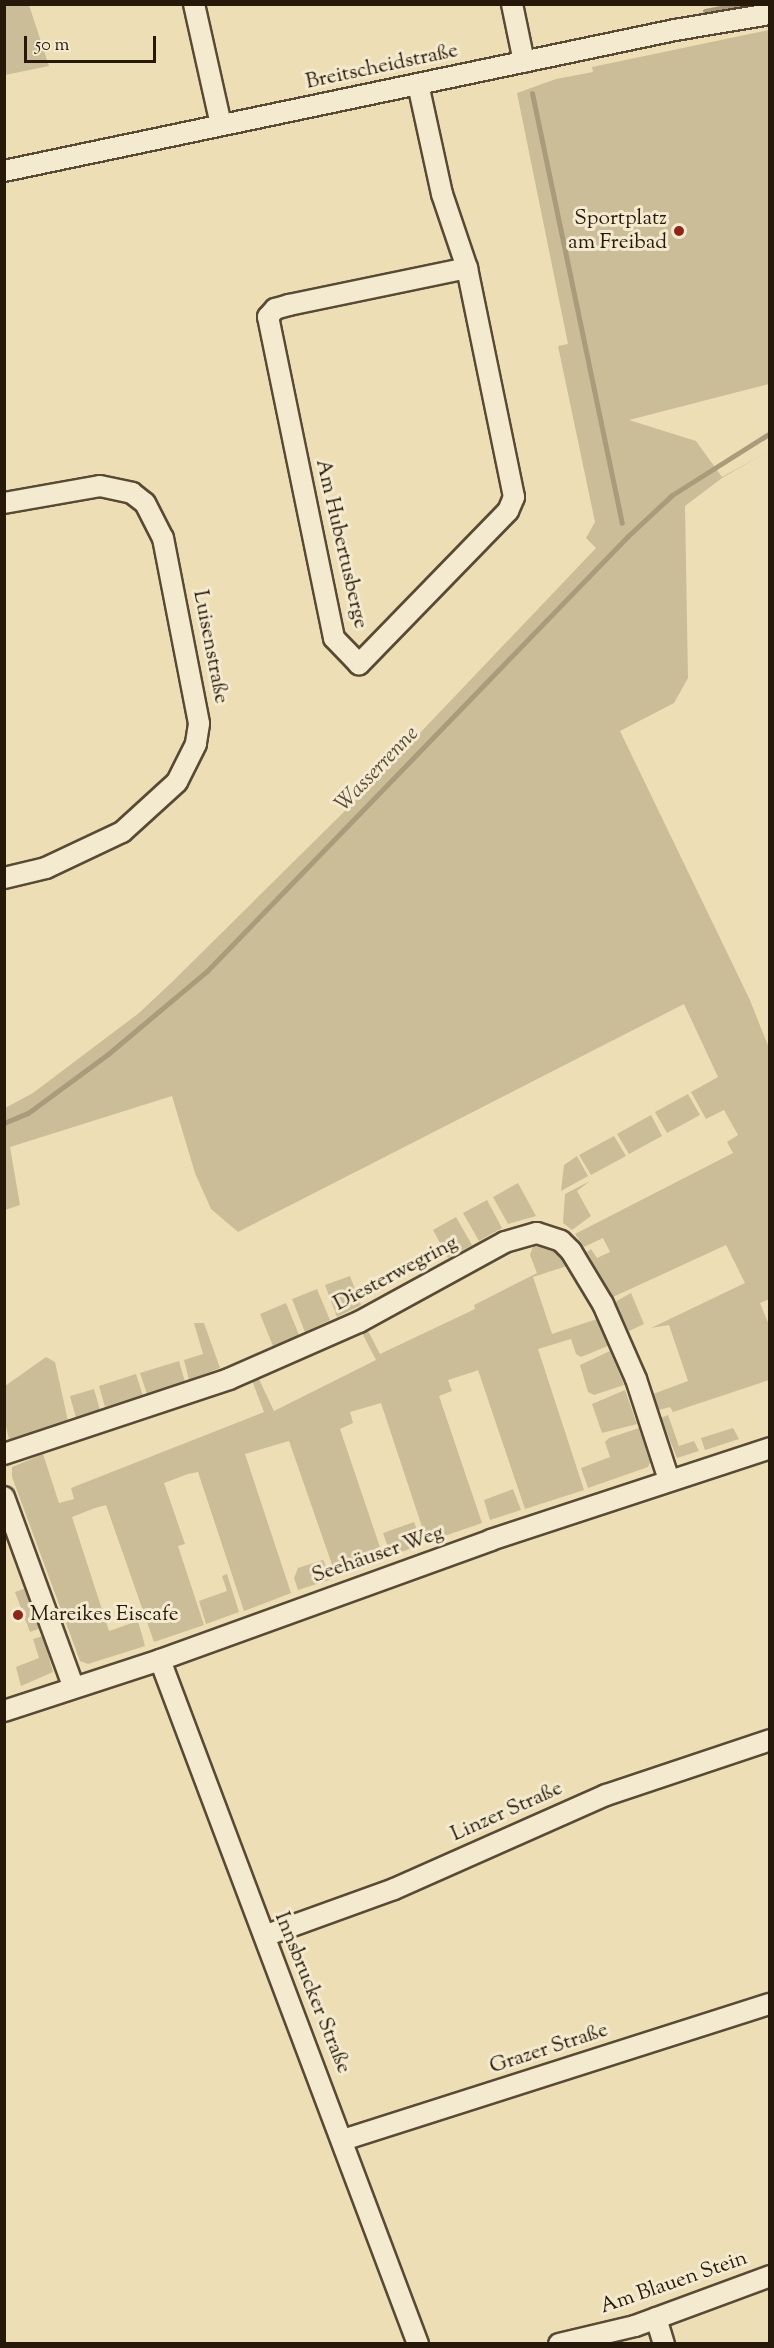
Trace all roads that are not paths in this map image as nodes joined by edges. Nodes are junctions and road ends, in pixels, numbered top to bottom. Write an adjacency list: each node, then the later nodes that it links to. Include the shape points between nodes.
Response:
1 (194, 4): 6 (street)
2 (512, 4): 4 (street)
3 (770, 14): 4 (street, Breitscheidstraße)
4 (524, 62): 5 (street, Breitscheidstraße)
5 (418, 84): 6 (street, Breitscheidstraße); 8 (street, Am Hubertusberge, via 442,194)
6 (221, 125): 7 (street, Breitscheidstraße)
7 (4, 171)
8 (467, 268): 8 (street, Am Hubertusberge, via 513,505 359,664 334,638 268,317 275,309 289,305)
9 (4, 503): 10 (street, Luisenstraße, via 100,486 132,493 145,503 163,538 199,724 192,753 177,782 122,832 46,868)
10 (4, 878)
11 (770, 1448): 13 (street, Seehäuser Weg)
12 (4, 1455): 13 (street, Diesterwegring, via 229,1379 359,1322 505,1242 537,1233 561,1241 571,1251 603,1304 636,1379)
13 (669, 1480): 15 (street, Seehäuser Weg)
14 (4, 1497): 16 (street)
15 (160, 1660): 16 (street, Seehäuser Weg); 19 (street, Innsbrucker Straße, via 252,1906)
16 (74, 1688): 17 (street, Seehäuser Weg)
17 (4, 1711)
18 (770, 1740): 19 (street, Linzer Straße, via 606,1795 394,1889)
19 (267, 1935): 21 (street, Innsbrucker Straße)
20 (770, 2004): 21 (street, Grazer Straße)
21 (343, 2140): 24 (street, Innsbrucker Straße)
22 (770, 2276): 23 (street, Am Blauen Stein)
23 (656, 2319): 25 (street, Am Blauen Stein); 26 (street)
24 (418, 2343)
25 (559, 2343)
26 (664, 2343)

